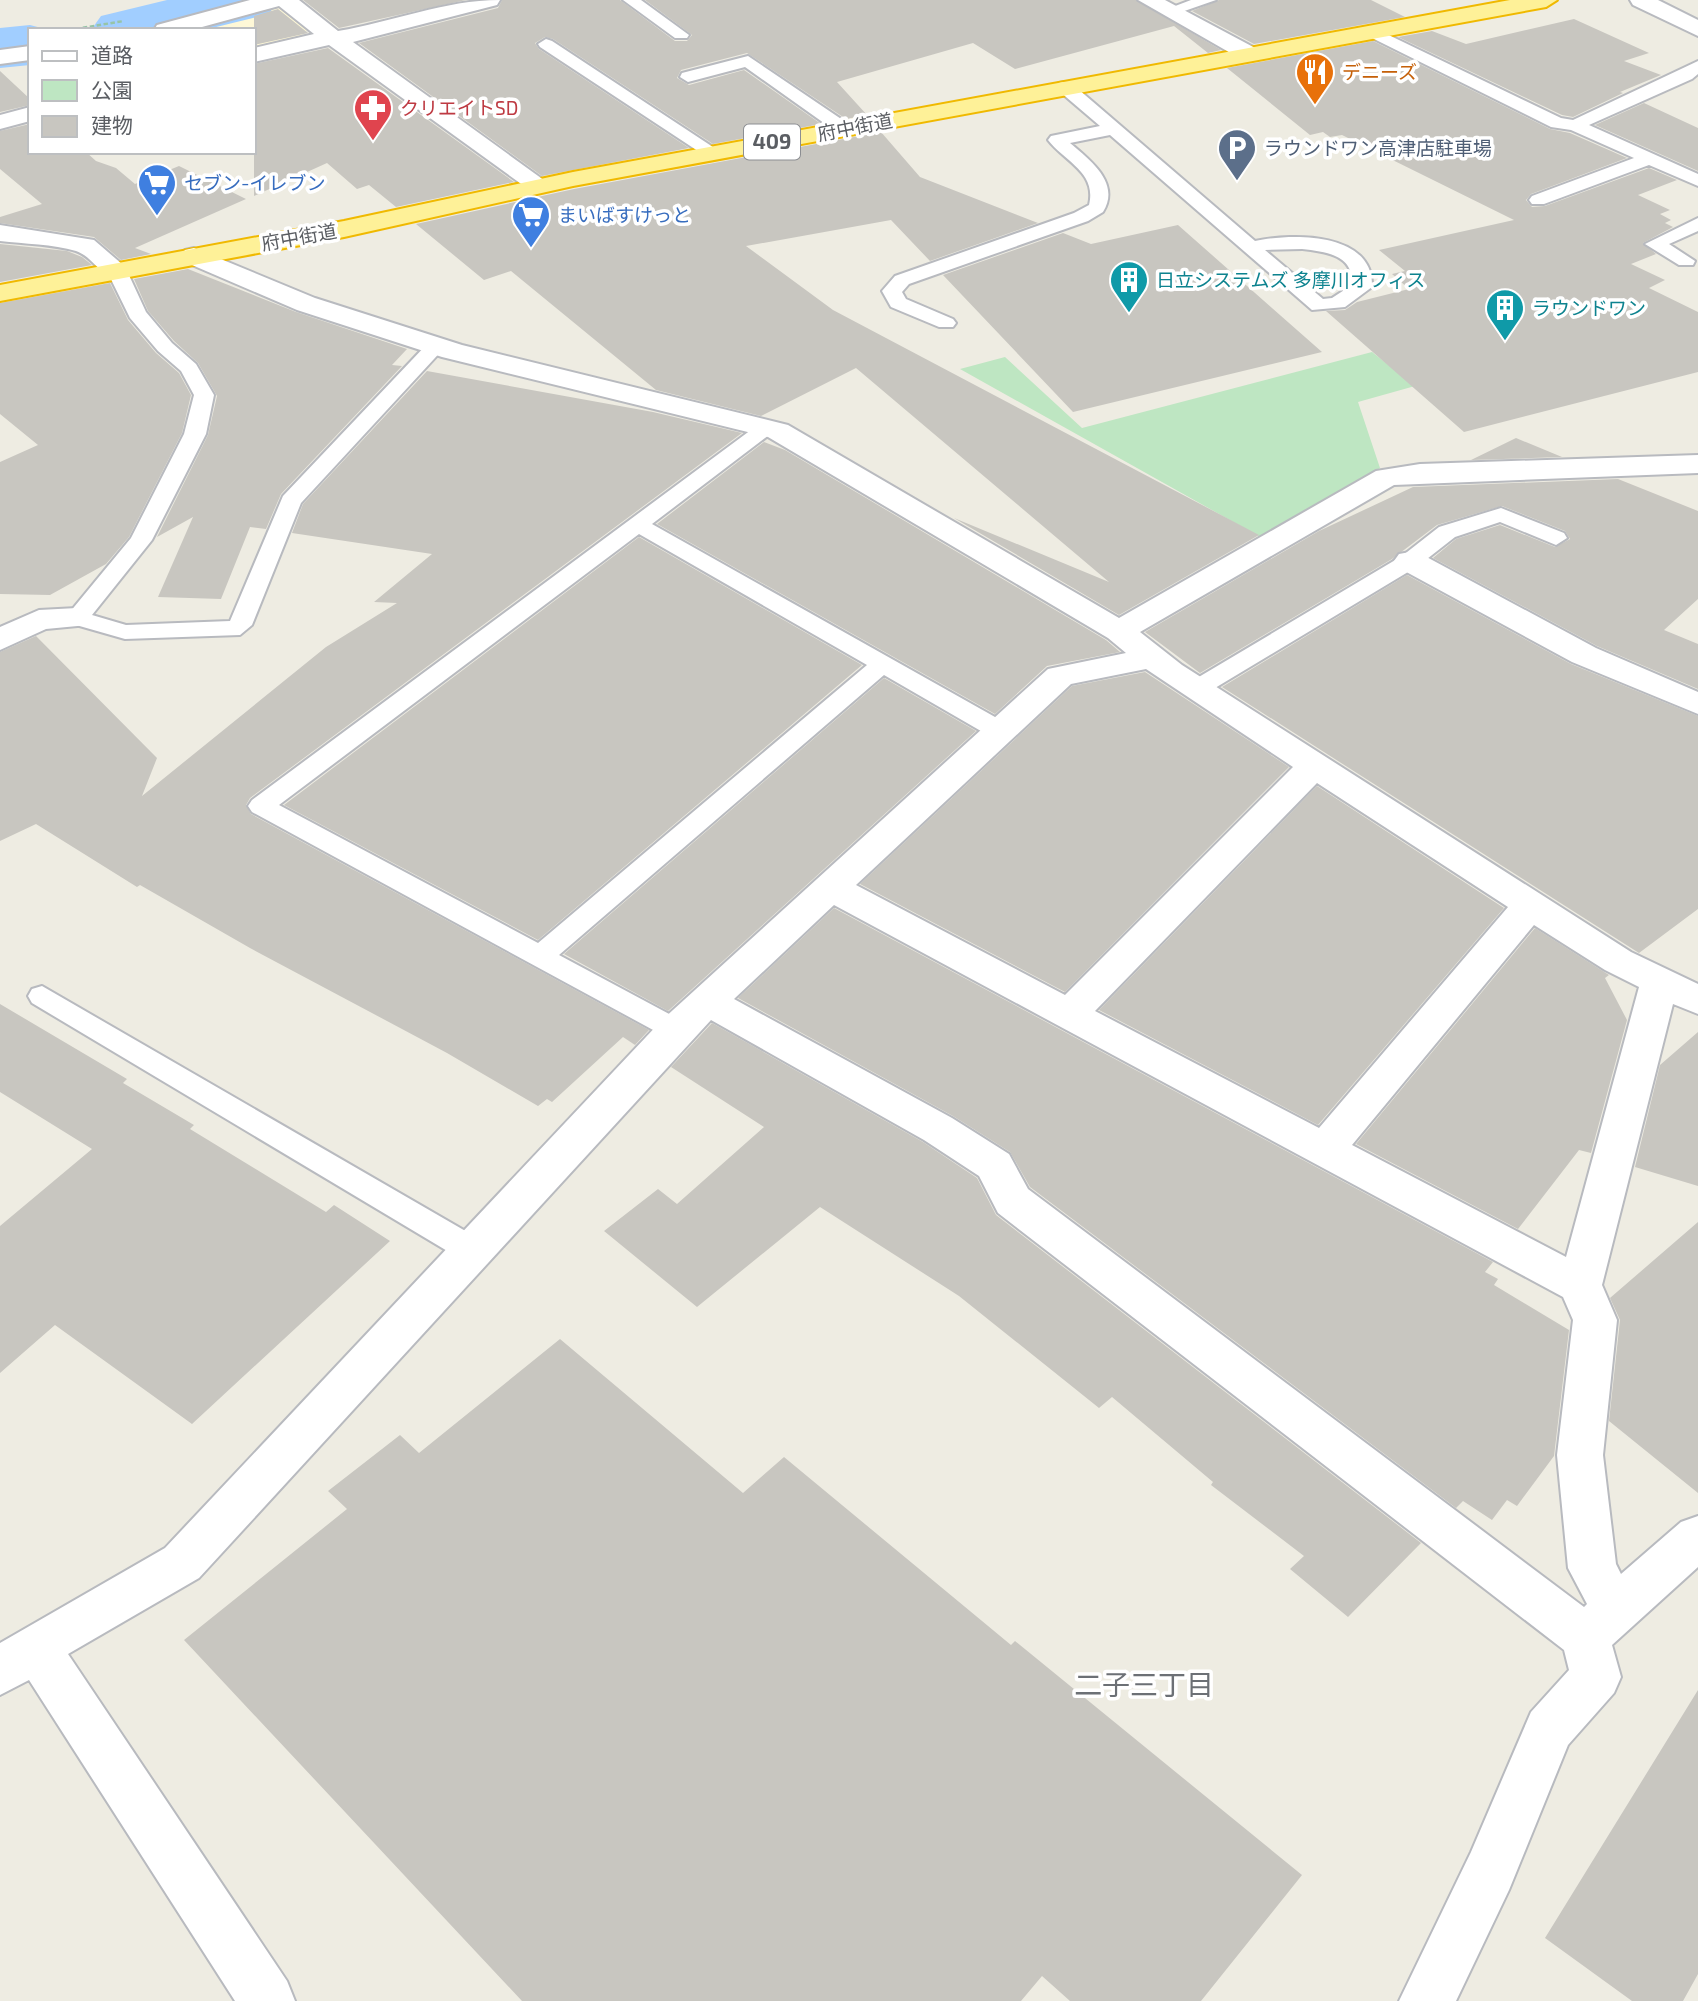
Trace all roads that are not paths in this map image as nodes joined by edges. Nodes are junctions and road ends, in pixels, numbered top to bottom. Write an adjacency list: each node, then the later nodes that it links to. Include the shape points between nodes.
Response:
1 (275, 0): 10 (street)
2 (285, 0): 14 (street)
3 (489, 0): 14 (street, via 373,32)
4 (631, 0): 13 (lane)
5 (1149, 0): 9 (street)
6 (1208, 0): 9 (lane)
7 (1546, 0): 12 (highway, 府中街道 / 409)
8 (1641, 0): 11 (street)
9 (1170, 11): 17 (street)
10 (172, 28)
11 (1698, 29)
12 (1372, 32): 17 (highway, 府中街道 / 409); 25 (lane, via 1557,123)
13 (681, 35)
14 (333, 38): 18 (street); 31 (street)
15 (546, 44): 28 (lane)
16 (28, 53): 19 (street)
17 (1249, 54): 22 (highway, 府中街道 / 409)
18 (256, 55)
19 (0, 57)
20 (1698, 66): 25 (lane)
21 (688, 77): 26 (lane, via 748,61)
22 (1065, 88): 26 (highway, 府中街道 / 409); 27 (lane)
23 (28, 115): 24 (street)
24 (0, 122)
25 (1575, 125): 29 (lane)
26 (844, 129): 28 (highway, 府中街道 / 409)
27 (1115, 129): 35 (lane); 40 (lane, via 1057,140 1099,179 1103,194 1097,208 902,280 892,291 898,303)
28 (713, 153): 31 (highway, 府中街道 / 409)
29 (1649, 159): 30 (lane); 32 (lane)
30 (1698, 181)
31 (540, 186): 36 (highway, 府中街道 / 409)
32 (1538, 200)
33 (1698, 224): 37 (lane, via 1654,244)
34 (0, 233): 38 (street, via 85,245)
35 (1251, 247): 35 (lane, via 1284,241 1338,250 1361,267 1362,288 1338,303 1319,306)
36 (194, 256): 38 (highway, 府中街道 / 409); 41 (street, via 306,304)
37 (1686, 261)
38 (117, 271): 39 (highway, 府中街道 / 409); 49 (lane, via 137,314 189,368 204,396 195,434 141,540)
39 (0, 293)
40 (946, 323)
41 (436, 346): 42 (street); 49 (lane, via 291,501 240,625 232,630 125,632)
42 (766, 428): 46 (lane); 50 (street, via 778,430)
43 (1698, 464): 44 (street)
44 (1635, 466): 45 (street); 50 (street, via 1386,477)
45 (1698, 492)
46 (638, 524): 53 (lane); 60 (lane, via 261,806)
47 (1556, 538): 48 (lane, via 1501,515 1447,532)
48 (1410, 561): 54 (lane); 55 (street, via 1584,655)
49 (77, 618): 51 (street, via 39,620)
50 (1119, 631): 52 (street)
51 (0, 640)
52 (1154, 658): 54 (street); 56 (street, via 1060,676)
53 (883, 664): 56 (lane); 60 (lane)
54 (1196, 689): 57 (street)
55 (1698, 704)
56 (1002, 733): 58 (street)
57 (1315, 765): 59 (street); 65 (street)
58 (831, 888): 64 (street); 65 (street)
59 (1530, 905): 61 (street, via 1618,961); 67 (street)
60 (538, 957): 66 (lane)
61 (1660, 981): 63 (street); 69 (street)
62 (41, 996): 68 (lane)
63 (1698, 1000)
64 (709, 1002): 66 (street); 71 (street, via 995,1165 1013,1201)
65 (1068, 1015): 67 (street)
66 (676, 1030): 68 (street)
67 (1324, 1150): 69 (street)
68 (470, 1249): 72 (street, via 182,1563)
69 (1580, 1285): 71 (street, via 1595,1320 1580,1455)
70 (1698, 1537): 71 (street)
71 (1601, 1624): 74 (street, via 1595,1677 1549,1730 1490,1871)
72 (18, 1659): 73 (street)
73 (267, 2001)
74 (1427, 2001)

